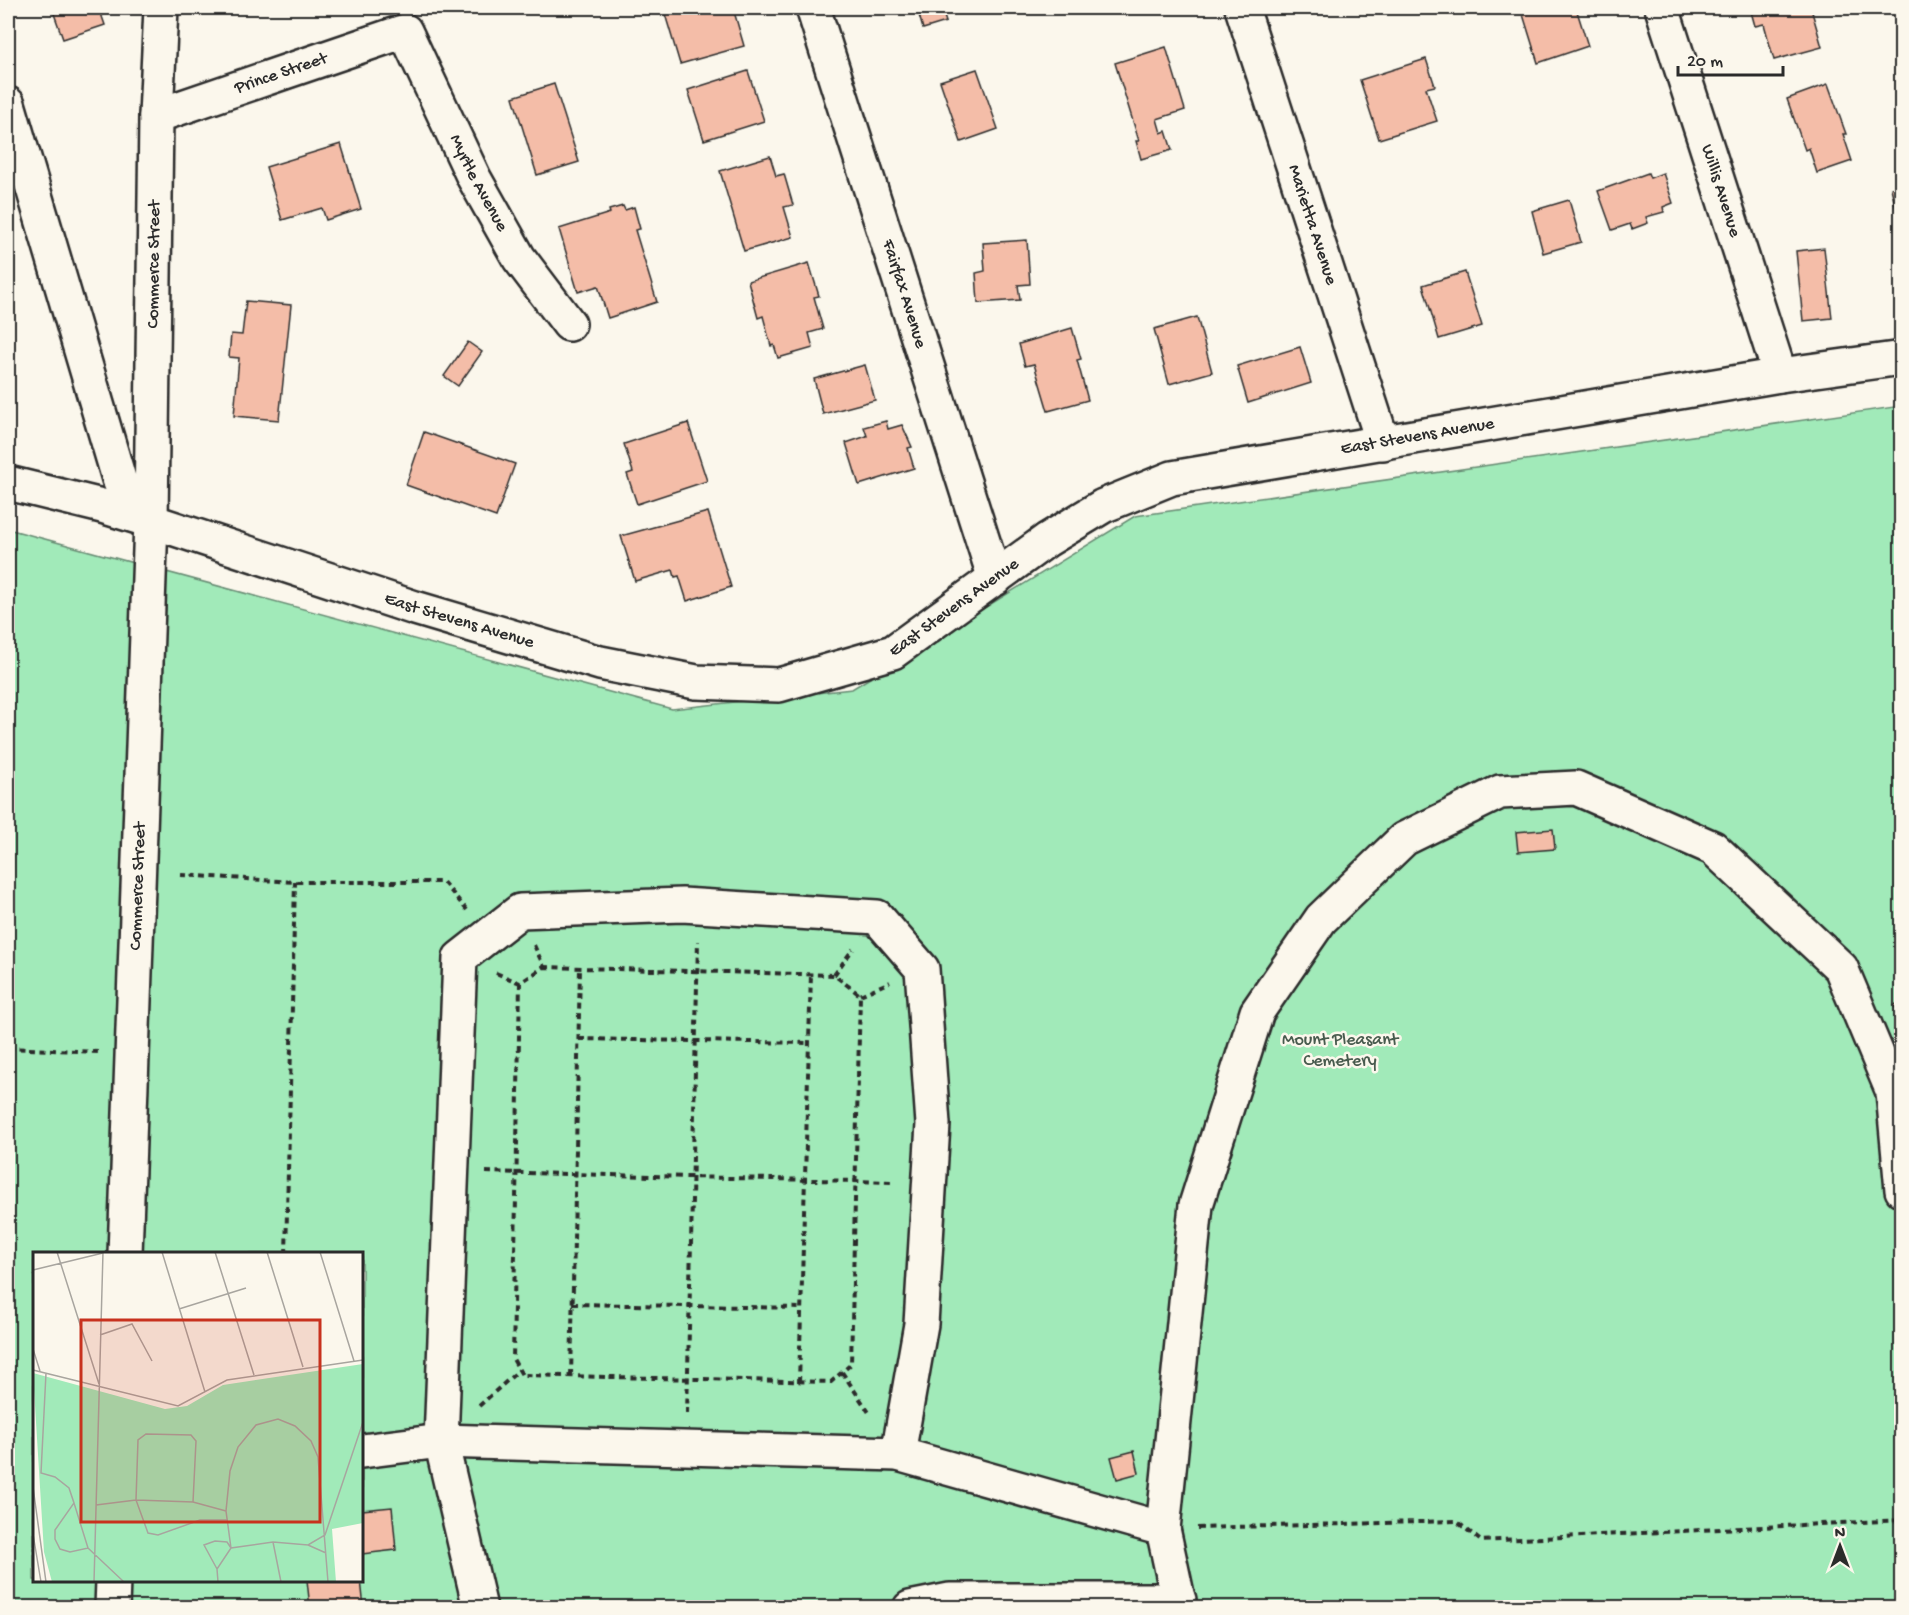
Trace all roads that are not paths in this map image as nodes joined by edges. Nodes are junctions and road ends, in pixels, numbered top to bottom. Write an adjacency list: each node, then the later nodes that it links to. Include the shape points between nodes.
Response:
1 (161, 8): 7 (street, Commerce Street)
2 (813, 8): 14 (street, Fairfax Avenue)
3 (1242, 8): 11 (street, Marietta Avenue)
4 (1662, 8): 10 (street, Willis Avenue)
5 (405, 31): 7 (street, Prince Street); 8 (street, Myrtle Avenue, via 474,178 519,258)
6 (8, 104): 13 (street, via 120,482)
7 (156, 116): 13 (street, Commerce Street)
8 (569, 324)
9 (1902, 358): 10 (street, East Stevens Avenue)
10 (1780, 375): 11 (street, East Stevens Avenue)
11 (1383, 443): 14 (street, East Stevens Avenue, via 1172,478 1103,506 1047,540)
12 (8, 483): 13 (street, East Stevens Avenue)
13 (151, 521): 14 (street, East Stevens Avenue, via 416,608 600,663 696,682 779,685 893,652); 16 (street, Commerce Street)
14 (995, 579)
15 (1902, 1190): 20 (street, via 1893,1092 1841,968 1713,848 1576,788 1500,792 1404,839 1321,919 1257,1012 1196,1205)
16 (125, 1252)
17 (441, 1441): 18 (street); 19 (street); 19 (street, via 460,958 520,911 682,905 877,917 922,969 933,1124 921,1324); 24 (street)
18 (363, 1451)
19 (898, 1454): 20 (street)
20 (1163, 1529): 22 (street)
21 (113, 1582): 23 (street)
22 (1180, 1604): 25 (street, via 950,1600)
23 (112, 1608)
24 (480, 1608)
25 (910, 1608)

